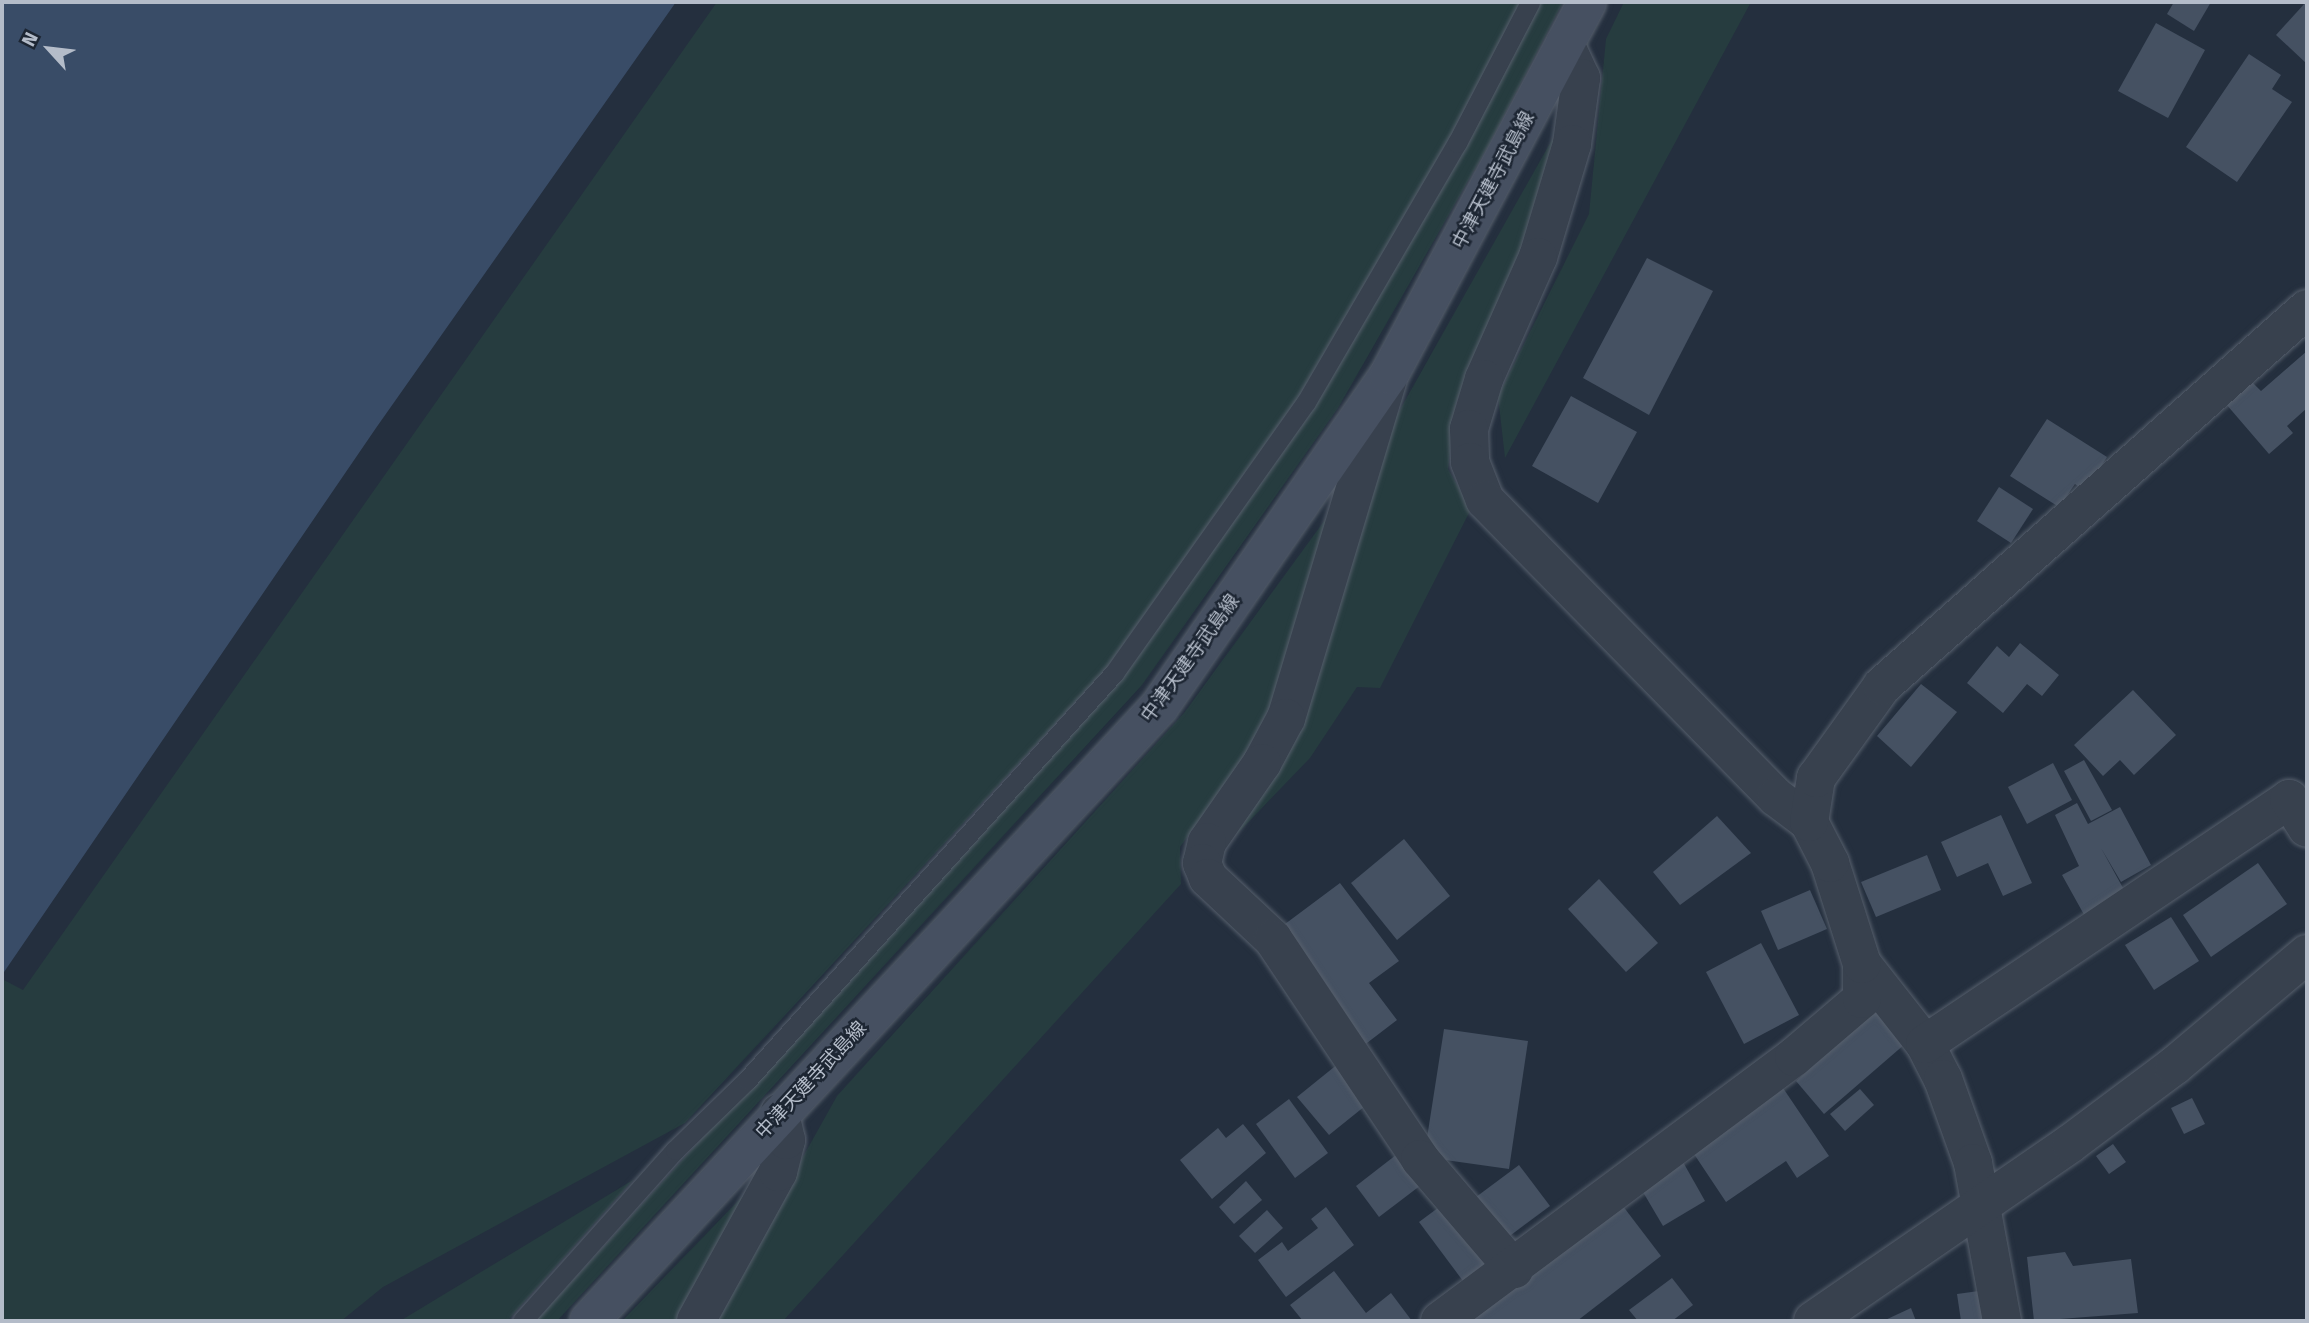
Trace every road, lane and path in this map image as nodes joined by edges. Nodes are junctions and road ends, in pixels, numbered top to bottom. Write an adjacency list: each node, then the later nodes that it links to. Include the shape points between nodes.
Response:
1 (1531, 2): 14 (lane, via 1457,143 1306,402 1114,673 747,1080 675,1150)
2 (1587, 2): 3 (main road, 中津天建寺武島線)
3 (1565, 44): 5 (main road, 中津天建寺武島線); 6 (street, via 1581,78 1572,144 1538,257 1484,379 1469,429 1470,462 1485,500 1776,797)
4 (2307, 309): 6 (street, via 1882,686 1816,778)
5 (1389, 375): 11 (main road, 中津天建寺武島線, via 1159,707); 13 (street, via 1286,718 1262,763 1207,842 1202,863 1208,878 1273,939 1420,1159)
6 (1809, 822): 9 (street, via 1830,863)
7 (2307, 828): 10 (street, via 2289,799)
8 (2307, 954): 12 (street, via 2174,1066)
9 (1862, 964): 10 (street); 13 (street, via 1862,999 1834,1025)
10 (1925, 1044): 12 (street, via 1944,1079)
11 (780, 1113): 15 (main road, 中津天建寺武島線); 16 (street, via 786,1140 778,1172)
12 (1982, 1202): 18 (street); 19 (street)
13 (1514, 1269): 17 (street)
14 (522, 1321)
15 (589, 1321)
16 (696, 1321)
17 (1440, 1321)
18 (1813, 1321)
19 (2002, 1321)

